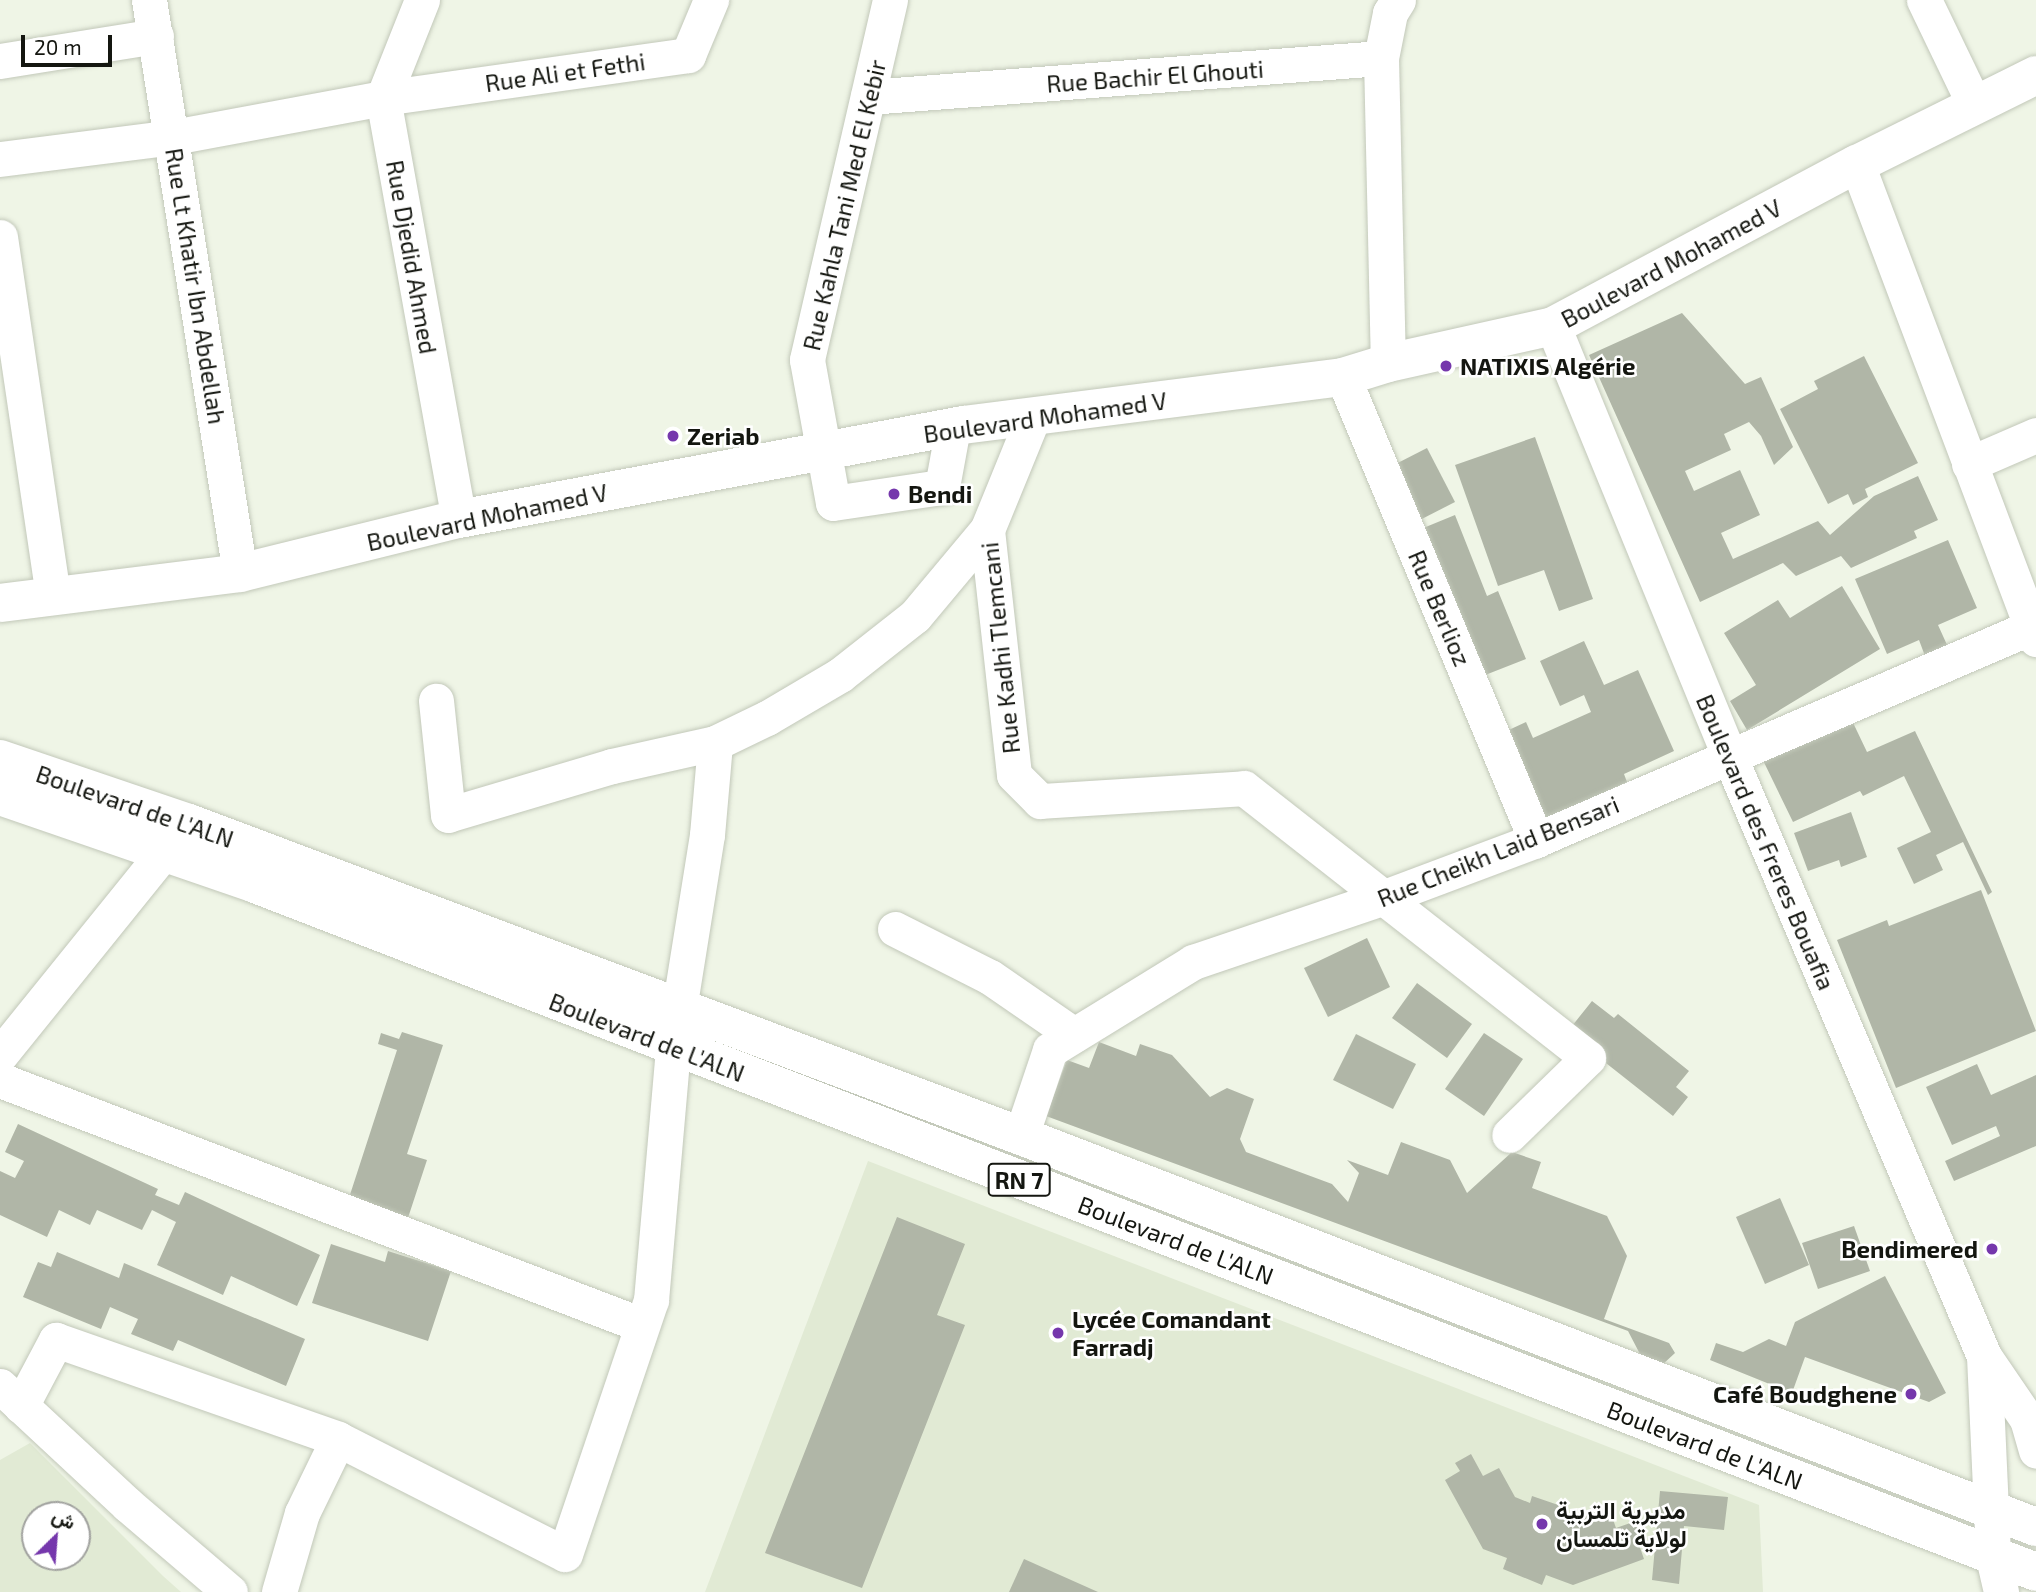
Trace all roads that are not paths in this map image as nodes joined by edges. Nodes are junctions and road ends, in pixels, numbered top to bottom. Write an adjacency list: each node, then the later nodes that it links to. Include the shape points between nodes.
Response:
1 (422, 0): 11 (street)
2 (711, 0): 11 (street, Rue Ali et Fethi, via 688,55)
3 (890, 0): 10 (street, Rue Kahla Tani Med El Kebir)
4 (1398, 0): 7 (street, via 1390,13)
5 (1924, 0): 12 (street)
6 (154, 13): 8 (street); 13 (street, Rue Lt Khatir Ibn Abdellah)
7 (1381, 58): 10 (street, Rue Bachir El Ghouti); 18 (street)
8 (0, 61)
9 (2036, 75): 12 (main road, Boulevard Mohamed V)
10 (868, 97): 23 (street, Rue Kahla Tani Med El Kebir, via 807,360)
11 (383, 98): 13 (street); 25 (street, Rue Djedid Ahmed)
12 (1974, 104): 15 (main road, Boulevard Mohamed V)
13 (173, 136): 14 (street); 27 (street, Rue Lt Khatir Ibn Abdellah)
14 (0, 159)
15 (1857, 164): 17 (main road, Boulevard Mohamed V); 24 (street)
16 (0, 237): 28 (street)
17 (1553, 326): 18 (main road, Boulevard Mohamed V); 33 (street, Boulevard des Freres Bouafia)
18 (1388, 363): 19 (main road, Boulevard Mohamed V)
19 (1343, 377): 20 (main road, Boulevard Mohamed V); 36 (street, Rue Berlioz)
20 (1033, 417): 21 (main road, Boulevard Mohamed V); 26 (street)
21 (953, 427): 23 (main road, Boulevard Mohamed V); 23 (street, Rue Kahla Tani Med El Kebir, via 942,487 833,503)
22 (2036, 435): 24 (street)
23 (824, 452): 25 (main road, Boulevard Mohamed V)
24 (1969, 464): 30 (street)
25 (459, 519): 27 (main road, Boulevard Mohamed V)
26 (987, 530): 32 (street, via 915,616 840,676); 38 (street, Rue Kadhi Tlemcani, via 1014,775 1040,801 1244,788)
27 (240, 573): 28 (main road, Boulevard Mohamed V)
28 (52, 596): 29 (main road, Boulevard Mohamed V)
29 (0, 603)
30 (2034, 630): 33 (street, Rue Cheikh Laid Bensari)
31 (436, 701): 32 (street, via 448,815 612,766)
32 (715, 743): 40 (street, via 707,835)
33 (1729, 755): 36 (street, Rue Cheikh Laid Bensari); 48 (street, Boulevard des Freres Bouafia)
34 (0, 759): 40 (main road, Boulevard de L'ALN / RN 7, via 189,824)
35 (0, 796): 37 (main road, Boulevard de L'ALN / RN 7)
36 (1536, 840): 38 (street, Rue Cheikh Laid Bensari)
37 (164, 852): 42 (main road, Boulevard de L'ALN / RN 7); 43 (street)
38 (1382, 898): 41 (street, Rue Cheikh Laid Bensari, via 1193,962); 45 (street, Rue Kadhi Tlemcani, via 1588,1058)
39 (895, 929): 41 (street, via 990,977)
40 (678, 1010): 42 (street); 46 (main road, Boulevard de L'ALN / RN 7)
41 (1074, 1035): 46 (street, Rue Cheikh Laid Bensari, via 1050,1050)
42 (673, 1047): 47 (street, via 651,1300); 55 (main road, Boulevard de L'ALN / RN 7)
43 (0, 1055)
44 (0, 1080): 47 (street)
45 (1509, 1135)
46 (1021, 1136): 52 (main road, Boulevard de L'ALN / RN 7)
47 (642, 1325): 51 (street, via 565,1554)
48 (1984, 1356): 50 (street); 52 (street)
49 (10, 1396): 51 (street, via 56,1340); 56 (street)
50 (2033, 1421)
51 (338, 1439): 57 (street, via 302,1513)
52 (1993, 1511): 53 (main road, Boulevard de L'ALN / RN 7); 55 (street)
53 (2036, 1527)
54 (2036, 1572): 55 (main road, Boulevard de L'ALN / RN 7)
55 (1997, 1574)
56 (230, 1592)
57 (279, 1592)

